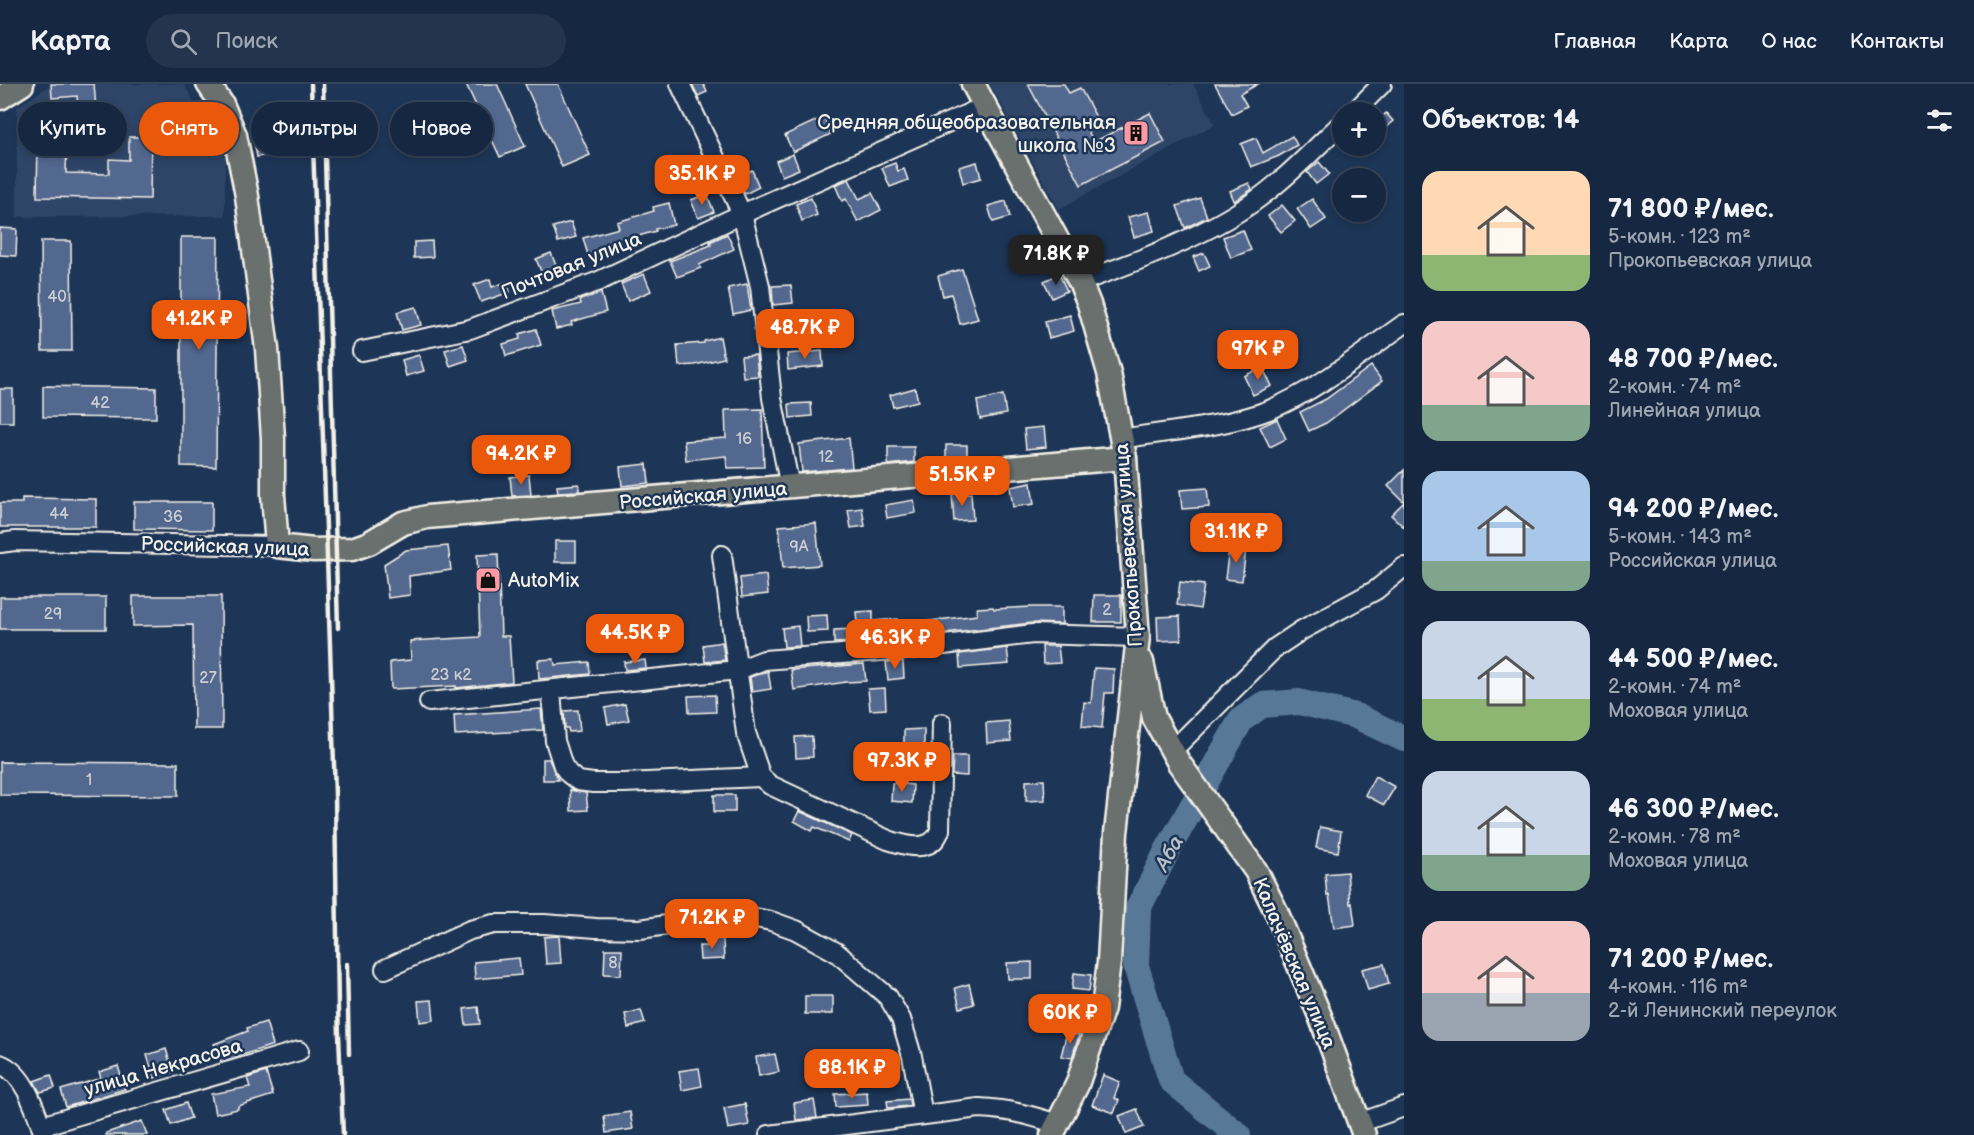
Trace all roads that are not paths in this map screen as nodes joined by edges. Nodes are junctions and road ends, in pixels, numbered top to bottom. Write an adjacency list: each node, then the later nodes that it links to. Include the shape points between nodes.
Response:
1 (22, 84): 6 (main road)
2 (208, 84): 17 (main road, via 222,104 235,135 247,196 267,349)
3 (680, 84): 10 (street)
4 (973, 84): 8 (main road, Прокопьевская улица)
5 (1382, 84): 7 (street)
6 (0, 98)
7 (1364, 102)
8 (985, 106): 10 (street, Почтовая улица); 11 (main road, Прокопьевская улица)
9 (1332, 132): 11 (street, via 1252,202 1216,224 1142,259)
10 (742, 214): 13 (street, Почтовая улица, via 598,281 470,329); 15 (street, via 760,286 772,398)
11 (1080, 282): 14 (main road, Прокопьевская улица, via 1109,372)
12 (1404, 324): 14 (street, via 1306,392 1269,410)
13 (362, 351)
14 (1123, 448): 15 (main road, Российская улица); 20 (main road, Прокопьевская улица)
15 (790, 487): 17 (main road, Российская улица, via 427,517 402,523 352,549)
16 (0, 543): 17 (street, Российская улица)
17 (277, 546)
18 (722, 555): 21 (street)
19 (1404, 567): 25 (street, via 1376,590 1275,648)
20 (1138, 637): 21 (street, via 1033,634 920,648 764,660); 25 (main road, Калачёвская улица, via 1154,718); 32 (main road, Прокопьевская улица, via 1116,833 1103,1008 1077,1085)
21 (738, 670): 22 (street); 26 (street, via 746,733)
22 (551, 690): 23 (street); 26 (street, via 555,741 563,766 578,781 624,783)
23 (429, 702)
24 (942, 723): 26 (street, via 940,830 930,845 919,847 888,840 770,785)
25 (1176, 757): 33 (main road, Калачёвская улица, via 1256,871 1320,1016)
26 (761, 777)
27 (385, 969): 31 (street, via 470,930 495,924 640,929 750,917 771,921 836,952 888,997 901,1019 912,1056)
28 (299, 1051): 34 (street, улица Некрасова)
29 (0, 1064): 34 (street, via 21,1079)
30 (1404, 1107): 33 (street)
31 (923, 1115): 32 (street, via 1001,1109 1027,1113); 35 (street)
32 (1054, 1129)
33 (1362, 1129)
34 (42, 1131)
35 (769, 1135)

